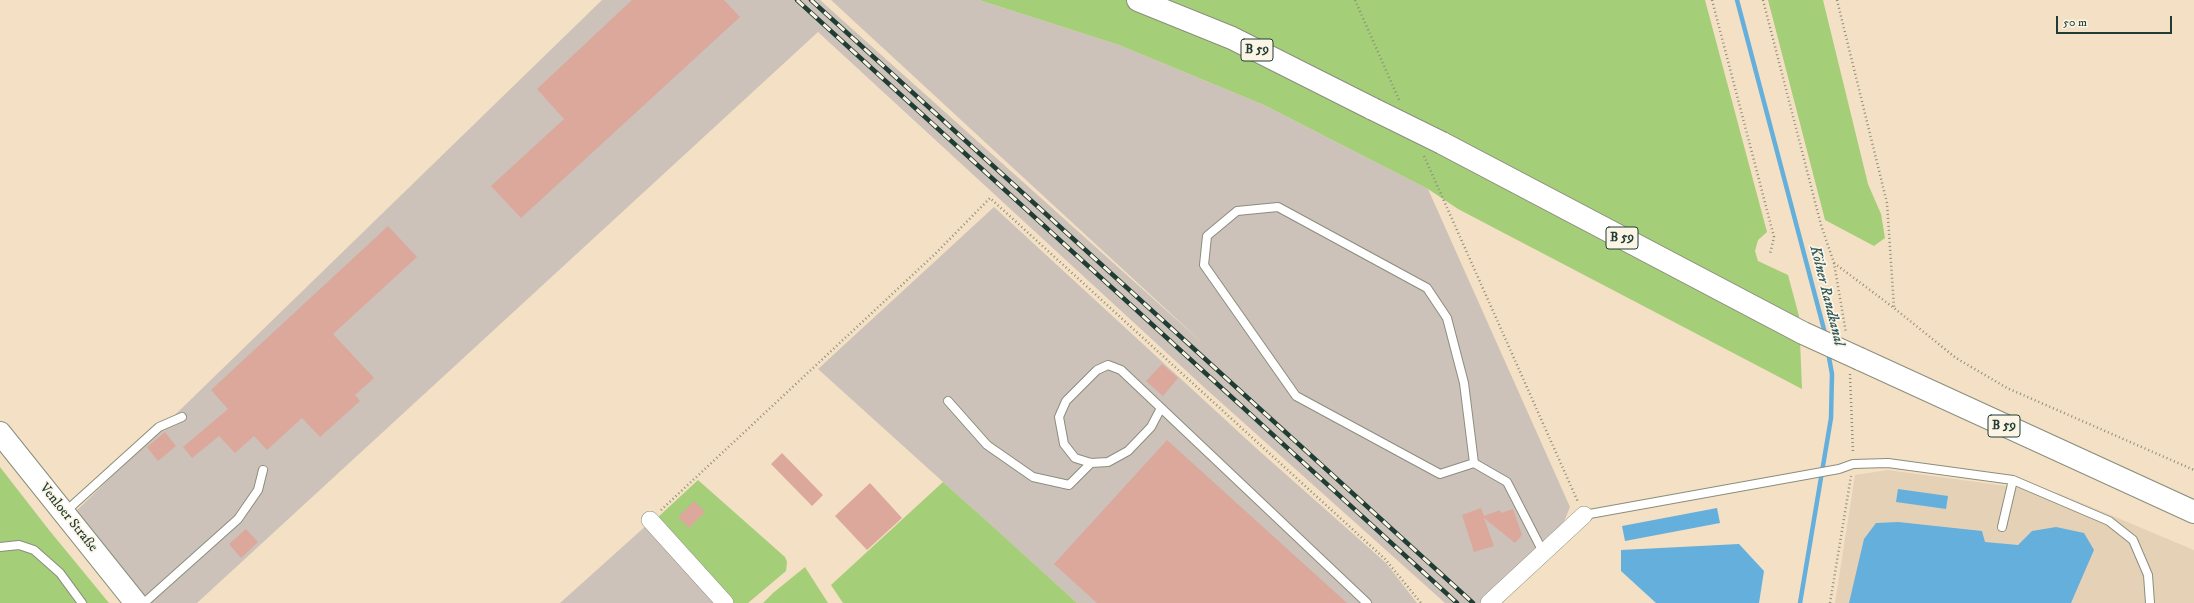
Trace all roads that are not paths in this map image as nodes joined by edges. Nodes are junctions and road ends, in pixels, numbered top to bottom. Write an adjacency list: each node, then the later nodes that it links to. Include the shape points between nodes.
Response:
1 (1138, 0): 11 (main road, B 59, bridge, via 1232,38 1442,143 1802,333)
2 (948, 402): 6 (lane, via 986,445 1033,477 1069,485)
3 (1161, 408): 6 (lane, via 1152,427 1128,452 1108,462); 6 (lane, via 1121,370 1108,365 1097,370 1066,401 1059,417 1064,444 1075,458); 21 (lane)
4 (182, 417): 10 (lane, via 159,427)
5 (0, 433): 10 (main road, Venloer Straße)
6 (1090, 463)
7 (1474, 463): 7 (lane, via 1464,383 1448,318 1427,288 1278,207 1237,211 1207,236 1204,265 1296,396 1440,474); 16 (lane, via 1507,482)
8 (263, 470): 19 (lane, via 258,490 238,520)
9 (2013, 480): 12 (lane, via 1888,463 1853,464 1839,469); 14 (lane); 23 (lane, via 2109,522 2133,540 2148,575)
10 (64, 512): 18 (main road, Venloer Straße)
11 (2194, 512)
12 (1584, 515): 16 (street)
13 (650, 520): 20 (street)
14 (2002, 527)
15 (0, 547): 17 (lane, via 19,545 34,550 60,573)
16 (1543, 552): 22 (street)
17 (82, 603)
18 (136, 603)
19 (144, 603)
20 (725, 603)
21 (1367, 603)
22 (1489, 603)
23 (2150, 603)

